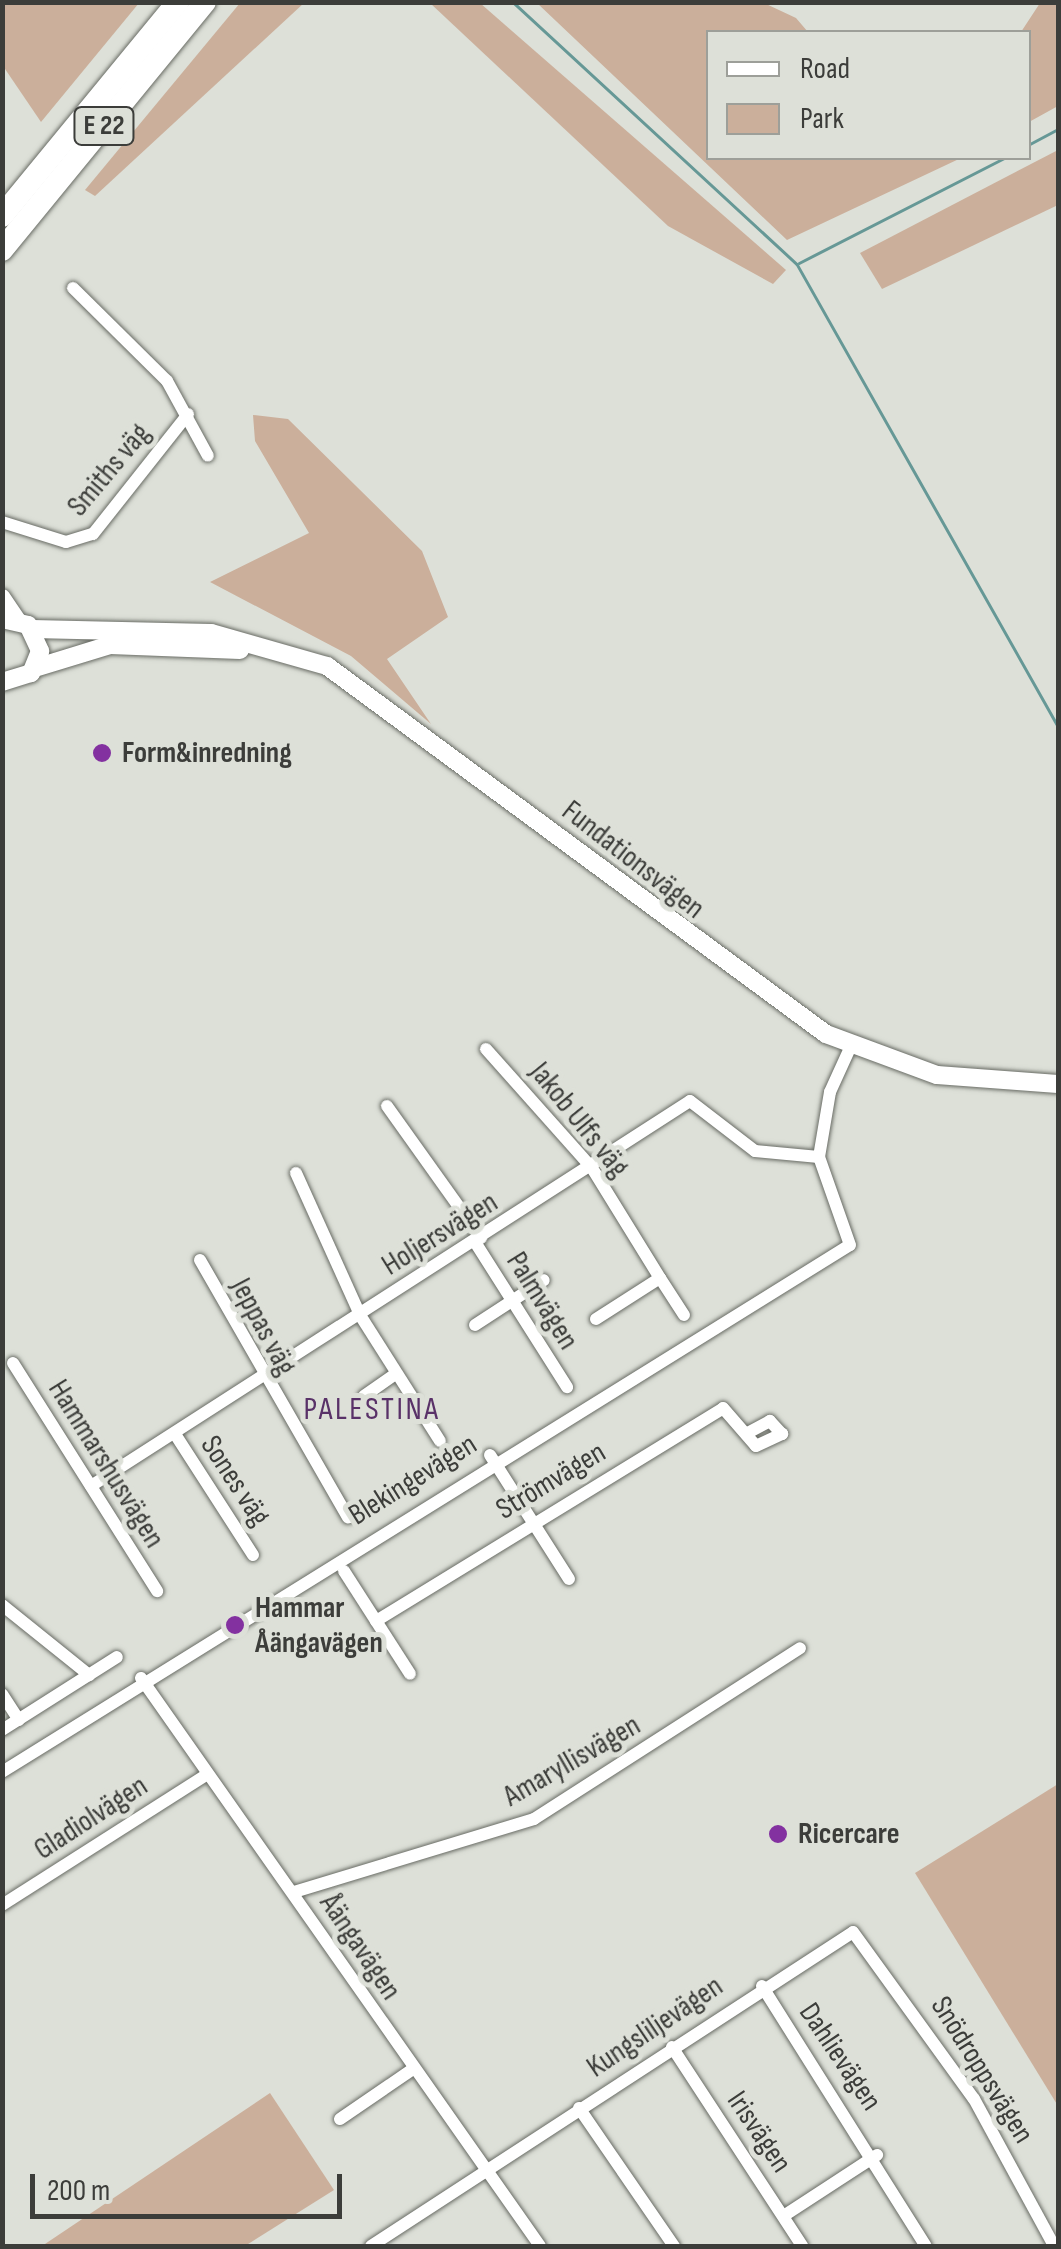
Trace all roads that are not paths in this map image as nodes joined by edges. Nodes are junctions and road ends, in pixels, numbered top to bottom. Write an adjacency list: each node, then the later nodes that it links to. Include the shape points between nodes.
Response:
1 (178, 2): 3 (highway, E 22)
2 (206, 2): 4 (highway, E 22)
3 (2, 216)
4 (2, 250)
5 (72, 288): 6 (street, Smiths väg, via 168,381)
6 (188, 414): 7 (street, Smiths väg); 8 (street, Smiths väg, via 86,538 66,542)
7 (208, 456)
8 (2, 522)
9 (2, 596): 10 (street)
10 (17, 622): 11 (main road); 13 (main road, Fundationsvägen, via 240,638 327,666)
11 (35, 668): 12 (main road, Fundationsvägen); 13 (main road, Fundationsvägen, via 92,647 196,644 290,663)
12 (2, 682)
13 (390, 706): 14 (main road, Fundationsvägen, via 764,995)
14 (851, 1046): 16 (main road, via 964,1080); 18 (street, Blekingevägen, via 830,1092)
15 (486, 1048): 19 (street, Jakob Ulfs väg)
16 (1058, 1084)
17 (388, 1106): 21 (street, Palmvägen)
18 (819, 1158): 19 (street, Holjersvägen, via 755,1151 690,1101); 38 (street, Blekingevägen, via 848,1241)
19 (592, 1168): 21 (street, Holjersvägen); 23 (street, Jakob Ulfs väg)
20 (296, 1173): 27 (street)
21 (478, 1240): 25 (street, Palmvägen); 27 (street, Holjersvägen)
22 (200, 1260): 32 (street, Jeppas väg)
23 (660, 1278): 26 (street, Jakob Ulfs väg); 28 (street)
24 (544, 1280): 25 (street)
25 (512, 1301): 29 (street); 33 (street, Palmvägen)
26 (684, 1315)
27 (360, 1316): 31 (street); 32 (street, Holjersvägen)
28 (596, 1319)
29 (475, 1325)
30 (12, 1363): 39 (street, Hammarshusvägen)
31 (396, 1374): 34 (street); 37 (street)
32 (261, 1379): 35 (street, Holjersvägen); 40 (street, Jeppas väg)
33 (567, 1388)
34 (364, 1396)
35 (175, 1434): 39 (street, Holjersvägen); 42 (street, Sones väg)
36 (746, 1434): 41 (street, Strömvägen, via 723,1408)
37 (440, 1442)
38 (491, 1457): 41 (street); 52 (street, Blekingevägen)
39 (91, 1486): 45 (street, Hammarshusvägen)
40 (348, 1517)
41 (532, 1521): 44 (street); 47 (street, Strömvägen)
42 (254, 1555)
43 (344, 1571): 47 (street)
44 (569, 1579)
45 (157, 1591)
46 (2, 1605): 51 (street)
47 (376, 1621): 50 (street)
48 (800, 1648): 58 (street, Amaryllisvägen, via 534,1819)
49 (117, 1657): 51 (street)
50 (410, 1674)
51 (89, 1675): 54 (street)
52 (142, 1679): 56 (street, Blekingevägen); 57 (street, Åängavägen)
53 (2, 1694): 54 (street)
54 (18, 1720): 55 (street)
55 (2, 1730)
56 (3, 1768)
57 (206, 1775): 58 (street, Åängavägen); 59 (street, Gladiolvägen)
58 (294, 1892): 63 (street, Åängavägen)
59 (2, 1905)
60 (853, 1932): 61 (street, Kungsliljevägen); 74 (street, Snödroppsvägen, via 974,2099)
61 (762, 1986): 62 (street, Kungsliljevägen); 66 (street, Dahlievägen)
62 (672, 2046): 64 (street, Kungsliljevägen); 68 (street, Irisvägen)
63 (412, 2069): 65 (street); 67 (street, Åängavägen)
64 (579, 2108): 67 (street, Kungsliljevägen); 71 (street)
65 (340, 2119)
66 (877, 2156): 68 (street, Dahlievägen); 73 (street, Dahlievägen)
67 (487, 2168): 69 (street, Kungsliljevägen); 70 (street, Åängavägen)
68 (785, 2215): 72 (street, Irisvägen)
69 (371, 2246)
70 (540, 2246)
71 (674, 2246)
72 (802, 2246)
73 (926, 2246)
74 (1054, 2246)

